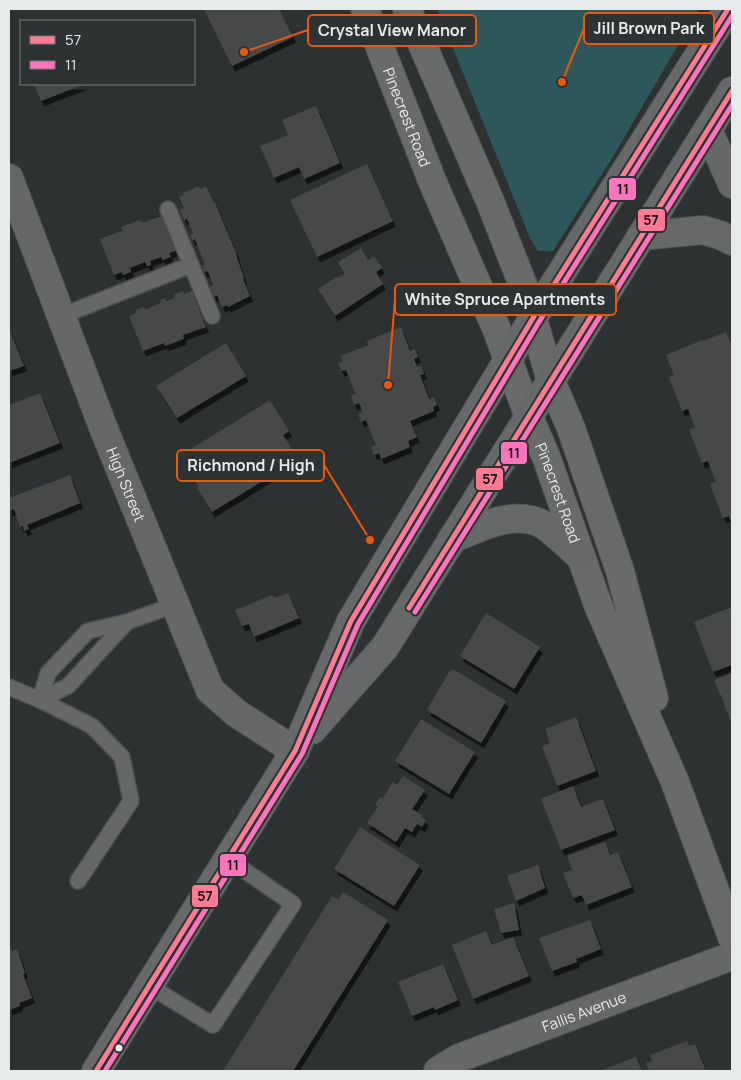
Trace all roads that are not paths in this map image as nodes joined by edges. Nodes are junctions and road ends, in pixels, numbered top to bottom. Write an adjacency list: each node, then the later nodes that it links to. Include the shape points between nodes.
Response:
1 (365, 9): 15 (main road, Pinecrest Road)
2 (407, 9): 14 (main road, Pinecrest Road, via 490,201)
3 (728, 9): 14 (main road)
4 (732, 91): 5 (main road)
5 (708, 130): 7 (street); 9 (main road)
6 (9, 178): 12 (street, High Street)
7 (732, 184)
8 (168, 209): 11 (lane)
9 (641, 236): 10 (main road, via 703,230); 16 (main road)
10 (732, 241)
11 (191, 265): 12 (lane); 13 (lane)
12 (61, 316): 20 (street, High Street)
13 (212, 316)
14 (533, 318): 15 (main road); 16 (main road, Pinecrest Road)
15 (508, 359): 17 (main road, Pinecrest Road); 24 (main road, via 351,621)
16 (551, 380): 17 (main road); 25 (main road, Pinecrest Road, via 620,571)
17 (529, 417): 18 (main road); 19 (main road, Pinecrest Road)
18 (452, 539): 19 (main road, via 490,523 526,519 541,524); 24 (main road, via 385,647)
19 (581, 558): 25 (main road, Pinecrest Road, via 598,605)
20 (174, 605): 21 (lane); 24 (street, High Street, via 210,690 236,713)
21 (127, 622): 23 (lane, via 68,686); 23 (lane, via 88,631 48,673)
22 (9, 686): 23 (lane)
23 (40, 700): 27 (lane, via 92,726 122,757 130,801)
24 (295, 751): 26 (main road)
25 (676, 782): 28 (main road, Pinecrest Road)
26 (228, 859): 30 (main road); 30 (lane, via 293,904 213,1025)
27 (78, 881)
28 (732, 938)
29 (732, 956): 32 (street, Fallis Avenue, via 459,1058)
30 (149, 986): 31 (main road)
31 (96, 1071)
32 (438, 1071)

